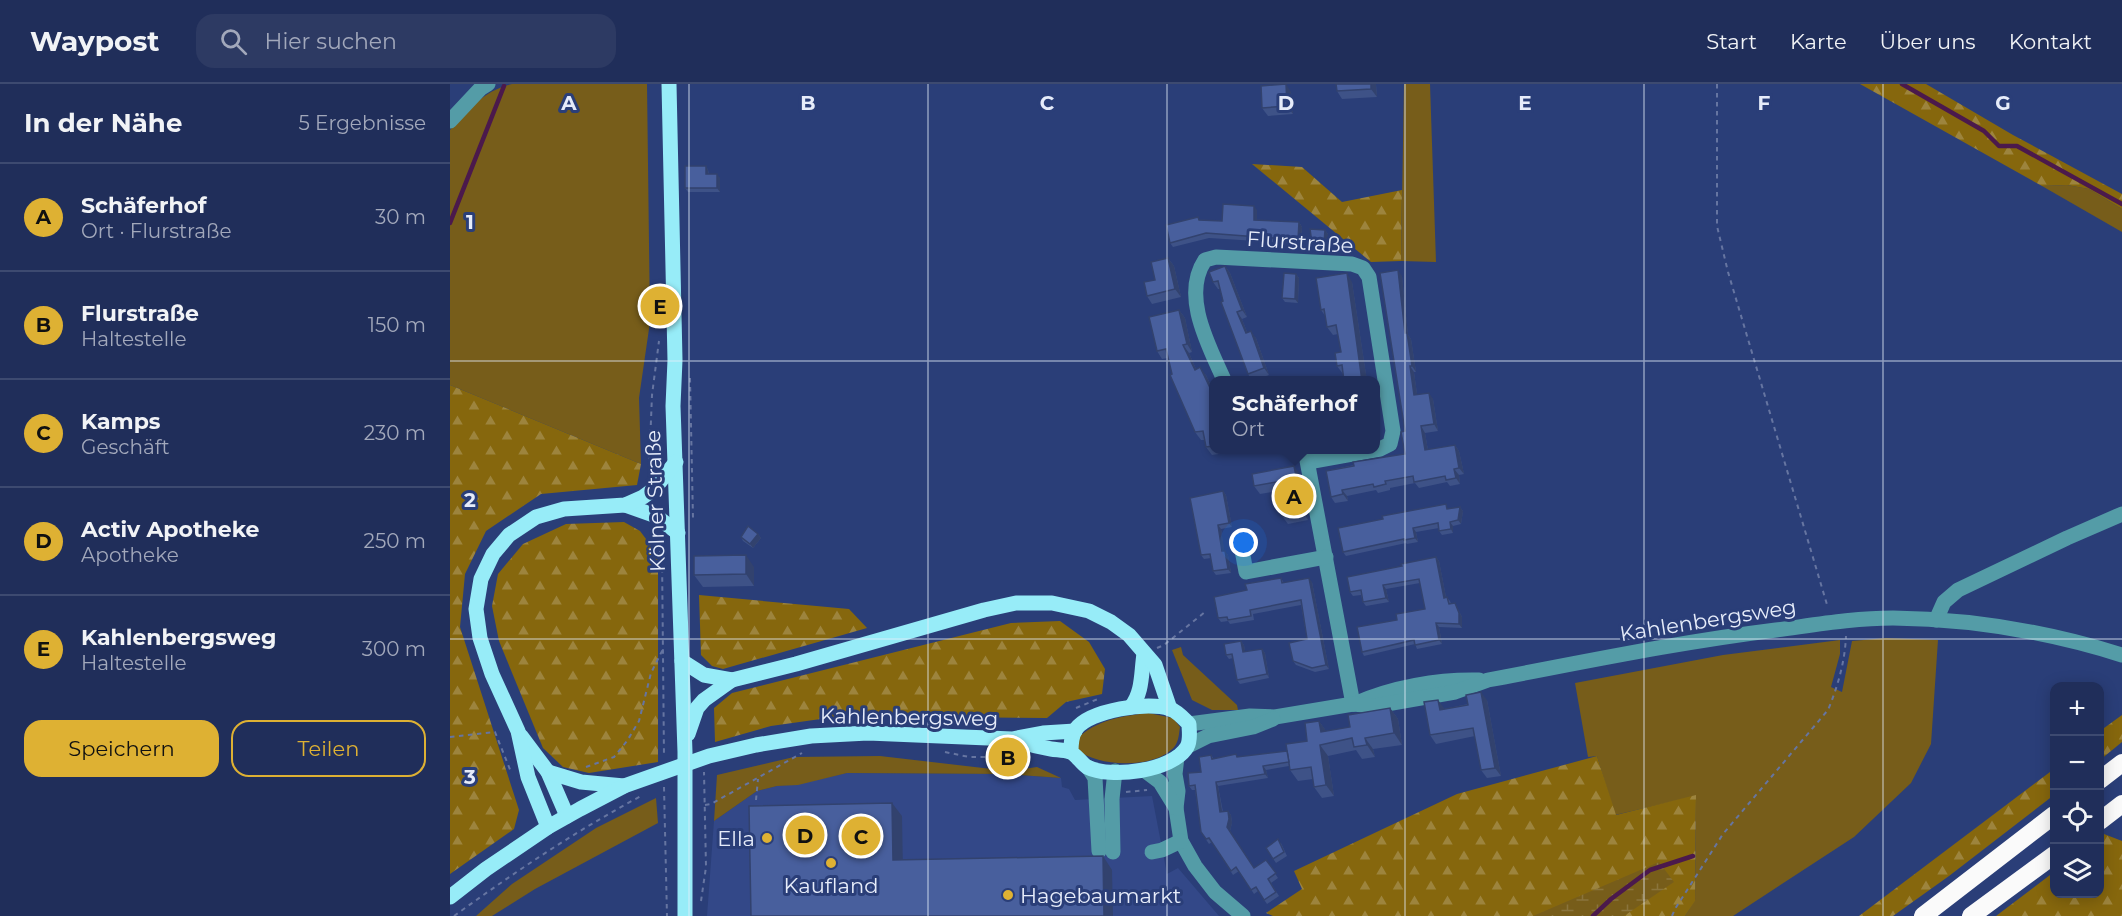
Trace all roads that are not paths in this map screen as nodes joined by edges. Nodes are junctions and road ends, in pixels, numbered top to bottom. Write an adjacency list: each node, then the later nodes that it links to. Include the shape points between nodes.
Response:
1 (488, 84): 3 (street)
2 (669, 84): 8 (main road, Kölner Straße)
3 (450, 121)
4 (1222, 376): 5 (street, Flurstraße, via 1203,333 1197,306 1198,271 1205,260 1216,257 1352,264 1363,268 1369,277 1393,431 1390,444)
5 (1380, 449)
6 (1328, 454): 7 (street, Flurstraße)
7 (1307, 456): 13 (street, Flurstraße)
8 (676, 462): 9 (main road, via 654,489); 11 (main road, Kölner Straße)
9 (625, 505): 11 (main road, via 656,516); 24 (main road, via 564,509 536,517 509,535 493,554 481,579 476,609 480,638)
10 (2122, 514): 14 (street, via 1958,590 1944,602)
11 (678, 533): 17 (main road, Kölner Straße)
12 (1240, 539): 13 (street, via 1246,572)
13 (1326, 557): 19 (street, Flurstraße)
14 (1936, 620): 16 (street, Kahlenbergsweg, via 2048,636); 19 (street, Kahlenbergsweg, via 1891,618 1737,635 1488,680 1452,679 1375,694)
15 (1144, 654): 18 (main road, via 1128,635 1089,611 1052,603 1016,603); 20 (main road, via 1141,688); 21 (main road, via 1155,664)
16 (2122, 655)
17 (681, 661): 18 (main road, via 704,675); 28 (main road, Kölner Straße)
18 (732, 680): 28 (main road, via 697,708)
19 (1353, 704): 22 (street, Kahlenbergsweg)
20 (1131, 707): 21 (main road, Kahlenbergsweg); 25 (main road, Kahlenbergsweg, via 1093,717)
21 (1170, 709): 23 (main road)
22 (1275, 717): 23 (street, Kahlenbergsweg, via 1250,716); 27 (street, Kahlenbergsweg, via 1253,727 1208,736)
23 (1189, 724): 27 (main road, via 1190,738)
24 (518, 731): 34 (main road); 42 (main road, via 528,777)
25 (1075, 731): 26 (main road, Kahlenbergsweg); 29 (main road)
26 (1012, 739): 29 (main road, Kahlenbergsweg); 36 (main road, Kahlenbergsweg, via 868,733 811,736 709,756)
27 (1182, 751): 32 (main road, Kahlenbergsweg, via 1162,765); 38 (street, via 1175,774)
28 (685, 752): 47 (main road, Kölner Straße, via 677,784)
29 (1071, 752): 31 (main road)
30 (2122, 763): 35 (highway)
31 (1088, 767): 33 (main road, Kahlenbergsweg); 33 (street, via 1095,778 1106,852)
32 (1144, 770): 33 (main road, Kahlenbergsweg); 38 (street, via 1160,782)
33 (1115, 771)
34 (548, 772): 36 (main road, via 570,780); 39 (main road)
35 (2104, 777)
36 (624, 786): 39 (main road, Kahlenbergsweg)
37 (2122, 804): 40 (highway)
38 (1176, 808): 43 (street)
39 (567, 816): 42 (main road, Kahlenbergsweg)
40 (2104, 818)
41 (2050, 819): 49 (highway)
42 (548, 827): 46 (main road, Kahlenbergsweg)
43 (1181, 841): 44 (street); 48 (street, via 1215,892)
44 (1152, 852)
45 (2050, 859): 50 (highway)
46 (450, 897)
47 (685, 916)
48 (1243, 916)
49 (1923, 916)
50 (1971, 916)

